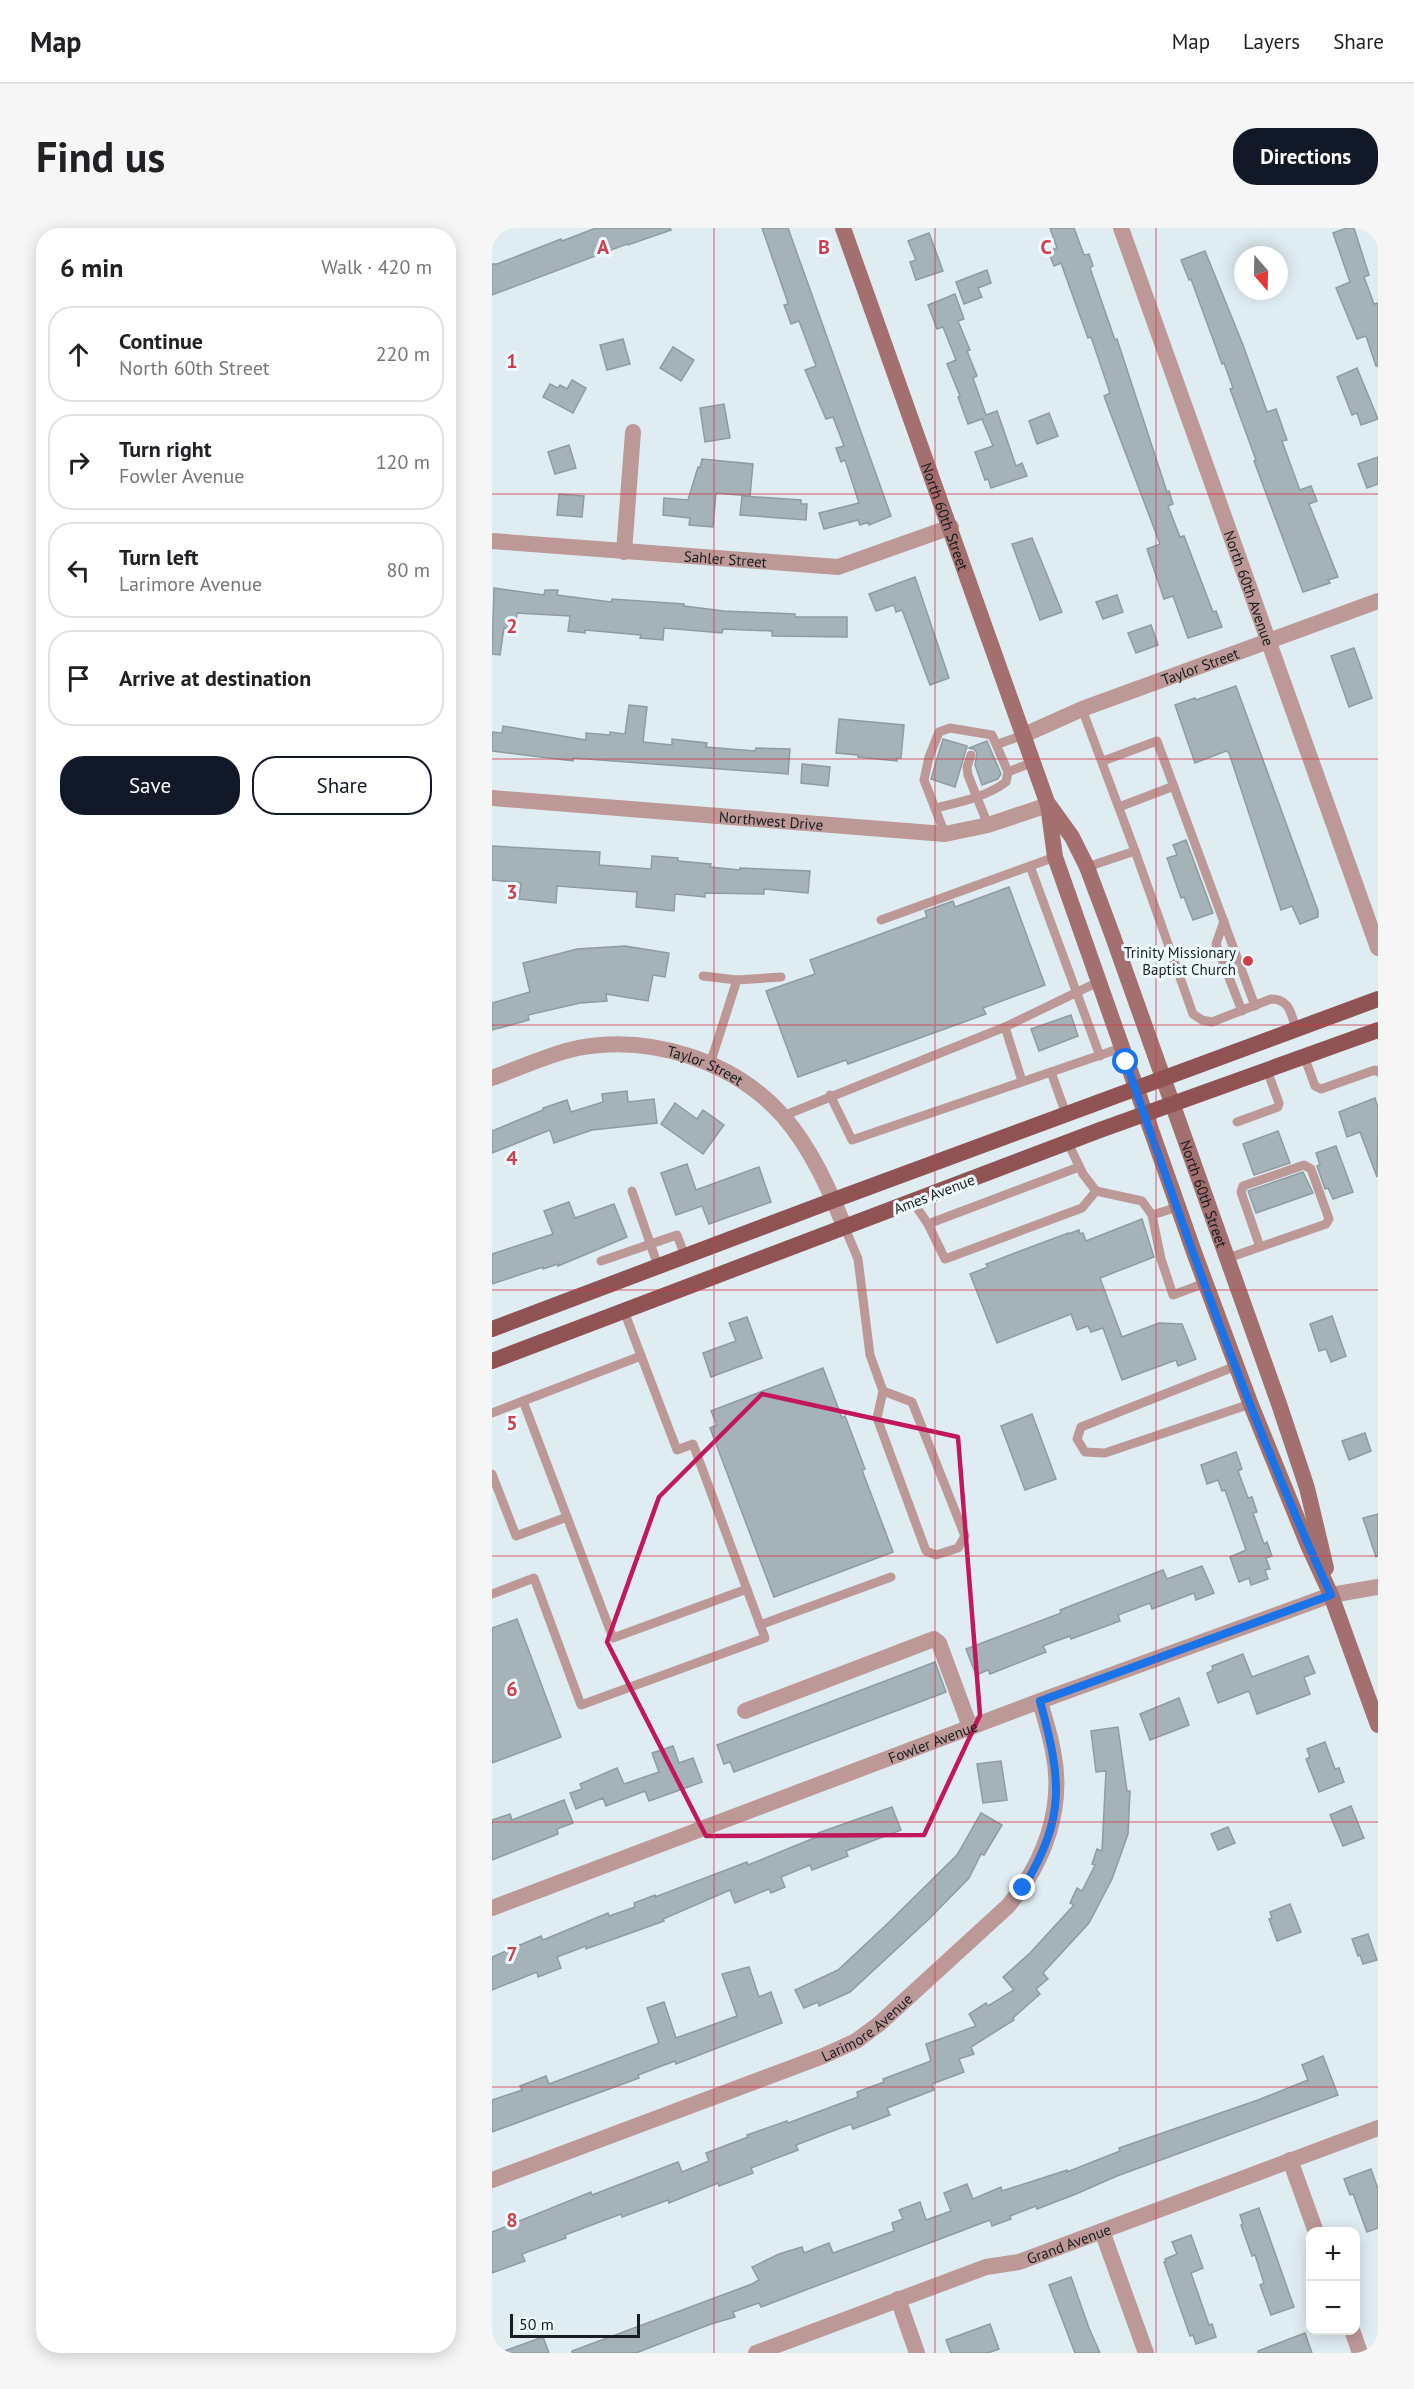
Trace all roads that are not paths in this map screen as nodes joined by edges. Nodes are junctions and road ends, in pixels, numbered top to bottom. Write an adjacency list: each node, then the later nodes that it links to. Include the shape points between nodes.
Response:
1 (843, 228): 4 (main road, North 60th Street)
2 (1121, 228): 8 (street, North 60th Avenue)
3 (633, 432): 6 (street)
4 (951, 527): 6 (street, Sahler Street, via 838,567); 10 (main road, North 60th Street)
5 (492, 541): 6 (street, Sahler Street)
6 (624, 552)
7 (1378, 601): 8 (street, Taylor Street)
8 (1269, 640): 9 (street, Taylor Street); 30 (street, North 60th Avenue)
9 (1082, 709): 10 (street, Taylor Street); 13 (lane)
10 (1024, 735): 11 (lane); 14 (main road, North 60th Street)
11 (998, 744): 15 (lane, via 1000,763); 21 (lane, via 986,733 950,728 939,732 924,780)
12 (971, 755): 17 (lane, via 967,767)
13 (1102, 761): 16 (lane, via 1157,741); 20 (lane)
14 (1033, 762): 15 (lane); 19 (main road, North 60th Street)
15 (1008, 772): 17 (lane, via 1006,782 999,788)
16 (1174, 786): 20 (lane); 29 (lane)
17 (976, 797): 21 (lane); 22 (lane)
18 (492, 798): 23 (street, Northwest Drive)
19 (1048, 804): 22 (street, Northwest Drive); 25 (main road, North 60th Street); 27 (main road, North 60th Street, via 1072,837)
20 (1119, 807): 24 (lane)
21 (936, 808): 23 (lane)
22 (988, 825): 23 (street, Northwest Drive)
23 (945, 834)
24 (1135, 850): 27 (lane); 38 (lane, via 1193,1014 1212,1022)
25 (1055, 857): 26 (lane); 34 (main road, North 60th Street)
26 (1030, 866): 28 (lane); 35 (lane)
27 (1087, 867): 50 (main road, North 60th Street)
28 (881, 920)
29 (1224, 921): 37 (lane); 38 (lane, via 1216,944)
30 (1378, 948)
31 (703, 976): 33 (lane)
32 (781, 977): 33 (lane)
33 (737, 980): 45 (lane)
34 (1098, 982): 35 (lane); 42 (main road, North 60th Street)
35 (1077, 992): 39 (lane); 43 (lane)
36 (1378, 999): 40 (main road, Ames Avenue)
37 (1255, 1006): 38 (lane); 40 (lane, via 1281,999 1287,1003)
38 (1242, 1011)
39 (1005, 1027): 51 (lane); 53 (lane)
40 (1296, 1029): 50 (main road, Ames Avenue)
41 (1378, 1030): 44 (main road, Ames Avenue)
42 (1121, 1048): 43 (lane); 52 (main road, North 60th Street)
43 (1100, 1056): 47 (lane)
44 (1304, 1056): 46 (main road, Ames Avenue); 48 (lane, via 1315,1086 1321,1089)
45 (710, 1064): 49 (street, Taylor Street, via 646,1046 601,1045 554,1055); 57 (street, Taylor Street, via 756,1092)
46 (1267, 1070): 54 (main road, Ames Avenue); 58 (lane, via 1278,1107)
47 (1051, 1072): 51 (lane); 55 (lane)
48 (1378, 1072)
49 (492, 1078)
50 (1162, 1079): 52 (main road, Ames Avenue); 54 (main road, North 60th Street)
51 (1022, 1081): 53 (lane, via 852,1140)
52 (1136, 1089): 55 (main road, Ames Avenue); 56 (main road, North 60th Street)
53 (830, 1095): 57 (lane)
54 (1173, 1104): 56 (main road, Ames Avenue); 72 (main road, North 60th Street)
55 (1066, 1114): 63 (main road, Ames Avenue)
56 (1145, 1114): 59 (main road, Ames Avenue); 65 (main road, North 60th Street)
57 (783, 1116): 63 (street, Taylor Street)
58 (1237, 1122)
59 (1068, 1143): 60 (lane); 64 (main road, Ames Avenue)
60 (1079, 1167): 62 (lane); 67 (lane)
61 (632, 1191): 69 (lane)
62 (1096, 1191): 66 (lane, via 1142,1201); 67 (lane, via 1082,1208 945,1258)
63 (834, 1200): 68 (street, Taylor Street); 71 (main road, Ames Avenue)
64 (913, 1202): 67 (lane); 68 (main road, Ames Avenue)
65 (1178, 1207): 66 (lane); 75 (main road, North 60th Street)
66 (1152, 1215): 75 (lane, via 1173,1295)
67 (928, 1224)
68 (845, 1228): 76 (main road, Ames Avenue); 81 (lane, via 858,1259 870,1355)
69 (651, 1244): 71 (lane, via 677,1234); 73 (lane); 74 (lane)
70 (1260, 1247): 70 (lane, via 1326,1224 1329,1219 1311,1168 1304,1164 1243,1186 1240,1192); 72 (lane)
71 (685, 1256): 74 (main road, Ames Avenue)
72 (1228, 1258): 91 (main road, North 60th Street, via 1307,1488)
73 (601, 1261)
74 (658, 1266): 77 (main road, Ames Avenue)
75 (1205, 1283): 80 (main road, North 60th Street)
76 (624, 1311): 78 (lane); 79 (main road, Ames Avenue)
77 (492, 1329)
78 (641, 1356): 82 (lane); 89 (lane, via 677,1450 693,1444)
79 (492, 1361)
80 (1236, 1366): 83 (main road, North 60th Street); 83 (lane, via 1081,1426 1077,1439 1085,1452 1105,1453)
81 (883, 1391): 81 (lane, via 877,1418 926,1551 936,1555 958,1548 965,1536 912,1402)
82 (523, 1401): 84 (lane); 86 (lane)
83 (1250, 1404): 91 (main road, North 60th Street)
84 (492, 1413)
85 (492, 1474): 86 (lane, via 516,1536)
86 (567, 1517): 89 (lane, via 613,1638)
87 (891, 1577): 92 (lane)
88 (1378, 1587): 91 (street, Fowler Avenue)
89 (747, 1589): 92 (lane)
90 (492, 1594): 92 (lane, via 534,1578 581,1706 765,1638)
91 (1331, 1595): 93 (street, Fowler Avenue); 95 (main road, North 60th Street)
92 (760, 1625)
93 (1040, 1701): 96 (street, Fowler Avenue); 100 (street, Larimore Avenue, via 1053,1750 1057,1786 1052,1824 1036,1866 1008,1906 879,2024 856,2041 823,2056)
94 (745, 1711): 96 (street, via 934,1639 939,1643)
95 (1378, 1725)
96 (970, 1727): 97 (street, Fowler Avenue)
97 (492, 1908)
98 (1378, 2128): 99 (street, Grand Avenue)
99 (1290, 2160): 101 (street); 102 (street, Grand Avenue)
100 (492, 2180)
101 (1314, 2227)
102 (1102, 2231): 103 (street, Grand Avenue, via 1018,2262 986,2267); 107 (street)
103 (898, 2300): 105 (street, Grand Avenue); 106 (street)
104 (1353, 2335): 108 (street)
105 (756, 2353)
106 (917, 2353)
107 (1146, 2353)
108 (1360, 2353)

